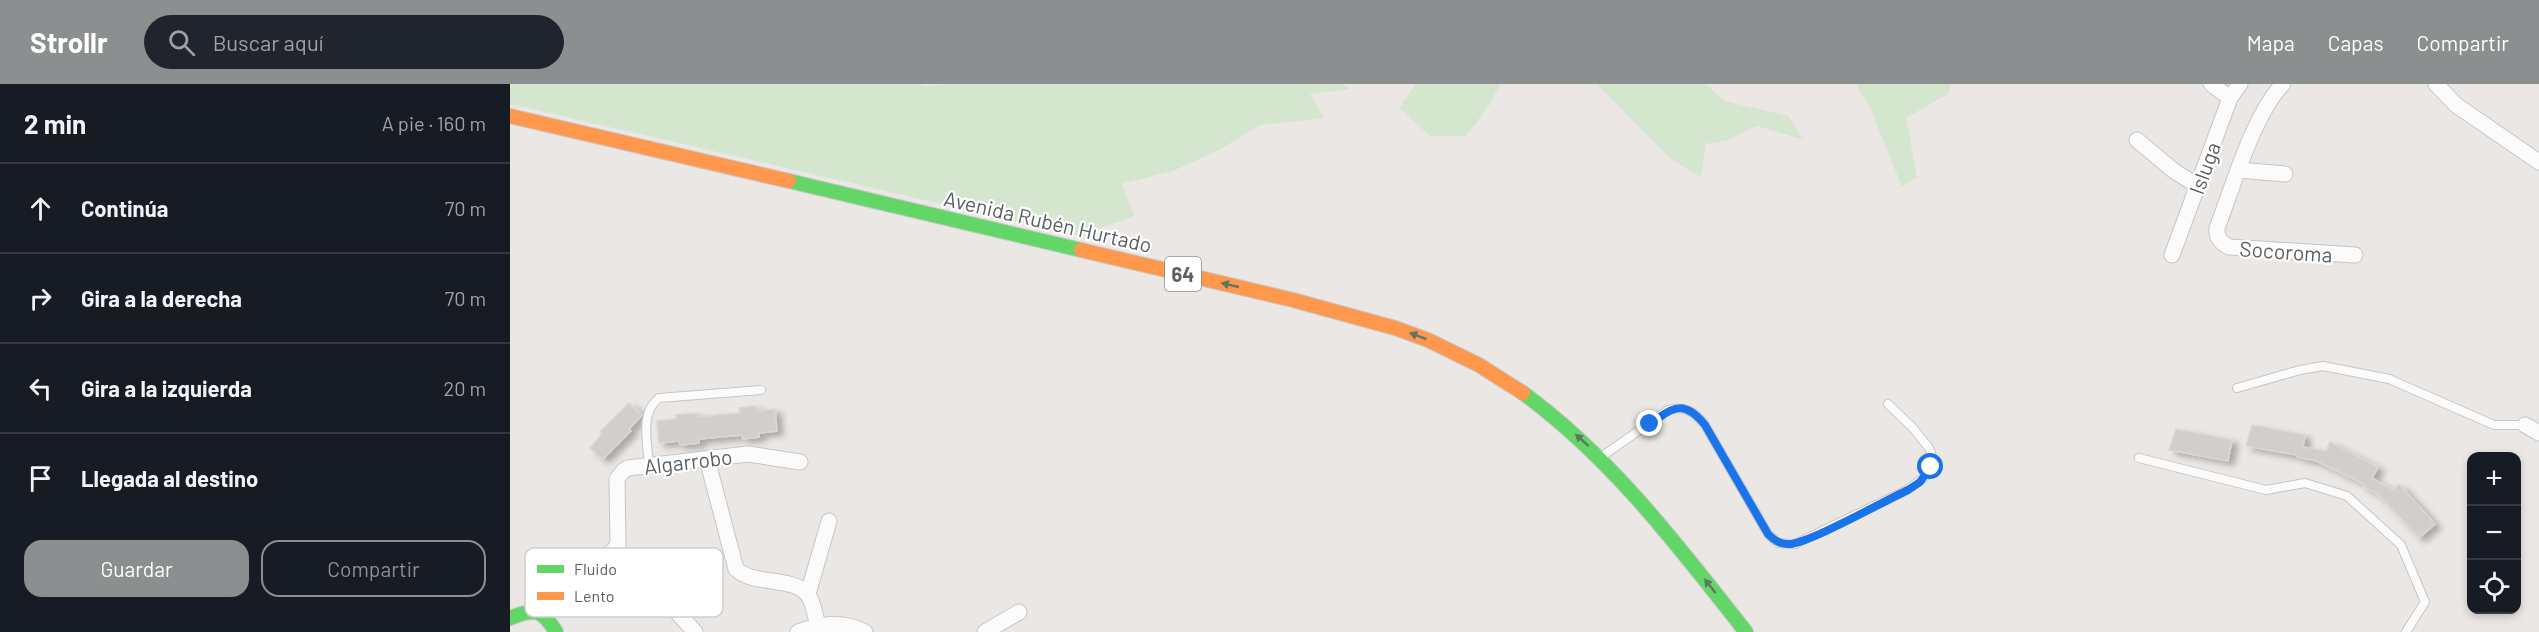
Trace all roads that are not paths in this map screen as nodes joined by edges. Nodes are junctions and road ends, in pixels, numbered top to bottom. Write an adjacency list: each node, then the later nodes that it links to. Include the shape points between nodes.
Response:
1 (2211, 84): 5 (street)
2 (2240, 84): 5 (street, Isluga)
3 (2283, 84): 9 (street, Isluga, via 2264,110)
4 (2436, 84): 8 (street, via 2456,105)
5 (2230, 98): 11 (street, Isluga)
6 (510, 116): 20 (main road, Avenida Rubén Hurtado / 64, one-way to 6, via 1503,380 1442,346 1396,328 1293,300)
7 (2137, 140): 11 (street)
8 (2539, 162)
9 (2240, 170): 10 (street); 12 (street, Isluga, via 2217,228)
10 (2285, 174)
11 (2198, 186): 13 (street, Isluga)
12 (2219, 239): 14 (street, Socoroma, via 2229,247)
13 (2172, 255)
14 (2355, 255)
15 (2236, 388): 18 (lane, via 2323,366 2389,379 2494,425)
16 (761, 390): 24 (lane, via 659,398 646,418)
17 (1887, 404): 20 (lane, via 1929,448 1931,467 1926,476 1908,490 1795,544 1778,543 1768,534 1694,412 1678,407 1668,410)
18 (2525, 425): 19 (street)
19 (2539, 433)
20 (1601, 457): 39 (main road, Avenida Rubén Hurtado / 64, one-way to 20, via 1640,499)
21 (2139, 458): 40 (lane, via 2266,490 2305,483 2347,496 2401,545 2405,554 2425,602)
22 (707, 459): 23 (street, Algarrobo, via 748,454); 24 (street, Algarrobo); 27 (street, via 736,569)
23 (800, 462)
24 (649, 466): 26 (street, Algarrobo, via 628,468 617,479)
25 (829, 521): 27 (street)
26 (615, 548)
27 (808, 594): 33 (street)
28 (525, 611): 32 (main road)
29 (1019, 612): 38 (street)
30 (546, 617): 34 (main road)
31 (681, 617): 35 (street)
32 (510, 618)
33 (818, 625): 36 (street); 37 (street, via 838,624)
34 (556, 632)
35 (695, 632)
36 (798, 632)
37 (865, 632)
38 (985, 632)
39 (1746, 632)
40 (2406, 632)

